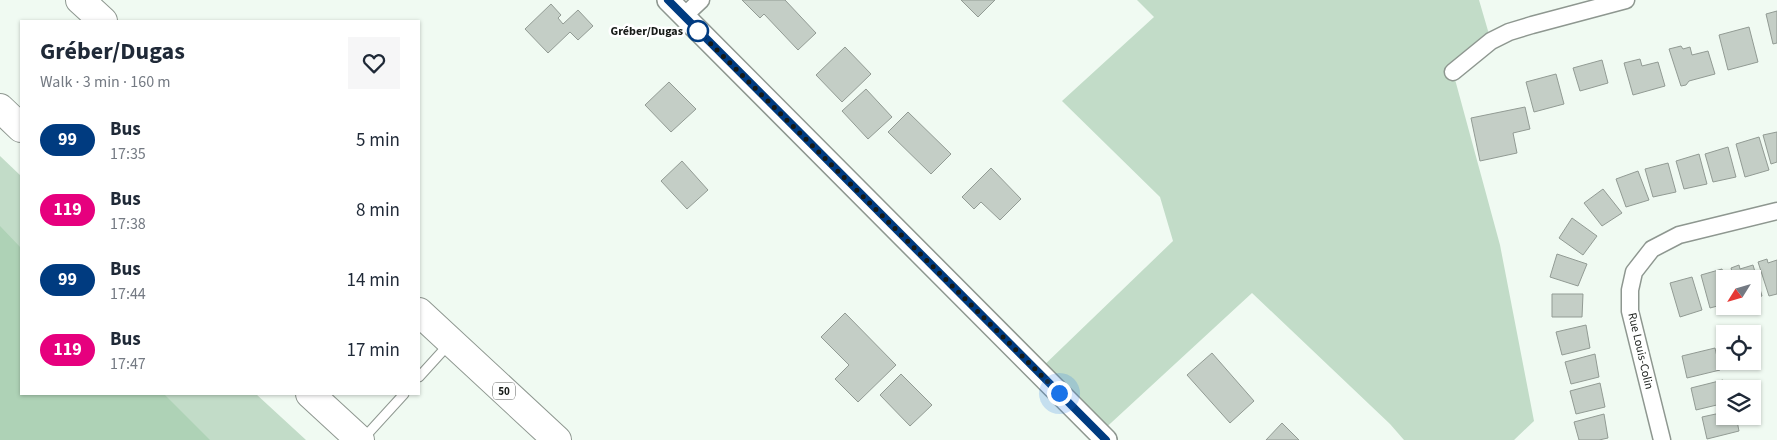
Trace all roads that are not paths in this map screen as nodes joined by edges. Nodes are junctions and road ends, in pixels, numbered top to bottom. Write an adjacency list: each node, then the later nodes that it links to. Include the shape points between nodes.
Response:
1 (80, 0): 6 (highway)
2 (668, 0): 5 (street)
3 (701, 0): 5 (street)
4 (1626, 0): 7 (street, via 1509,32 1491,41)
5 (684, 16): 18 (street)
6 (103, 20)
7 (1453, 72)
8 (0, 108): 9 (highway)
9 (20, 127)
10 (1777, 211): 19 (street, Rue Louis-Colin, via 1679,235 1652,249 1634,272 1630,311)
11 (420, 313): 12 (highway, 50)
12 (451, 342): 13 (lane); 17 (highway, 50)
13 (420, 376)
14 (311, 395): 16 (highway)
15 (403, 395): 16 (lane)
16 (361, 440)
17 (557, 440)
18 (1106, 440)
19 (1662, 440)

